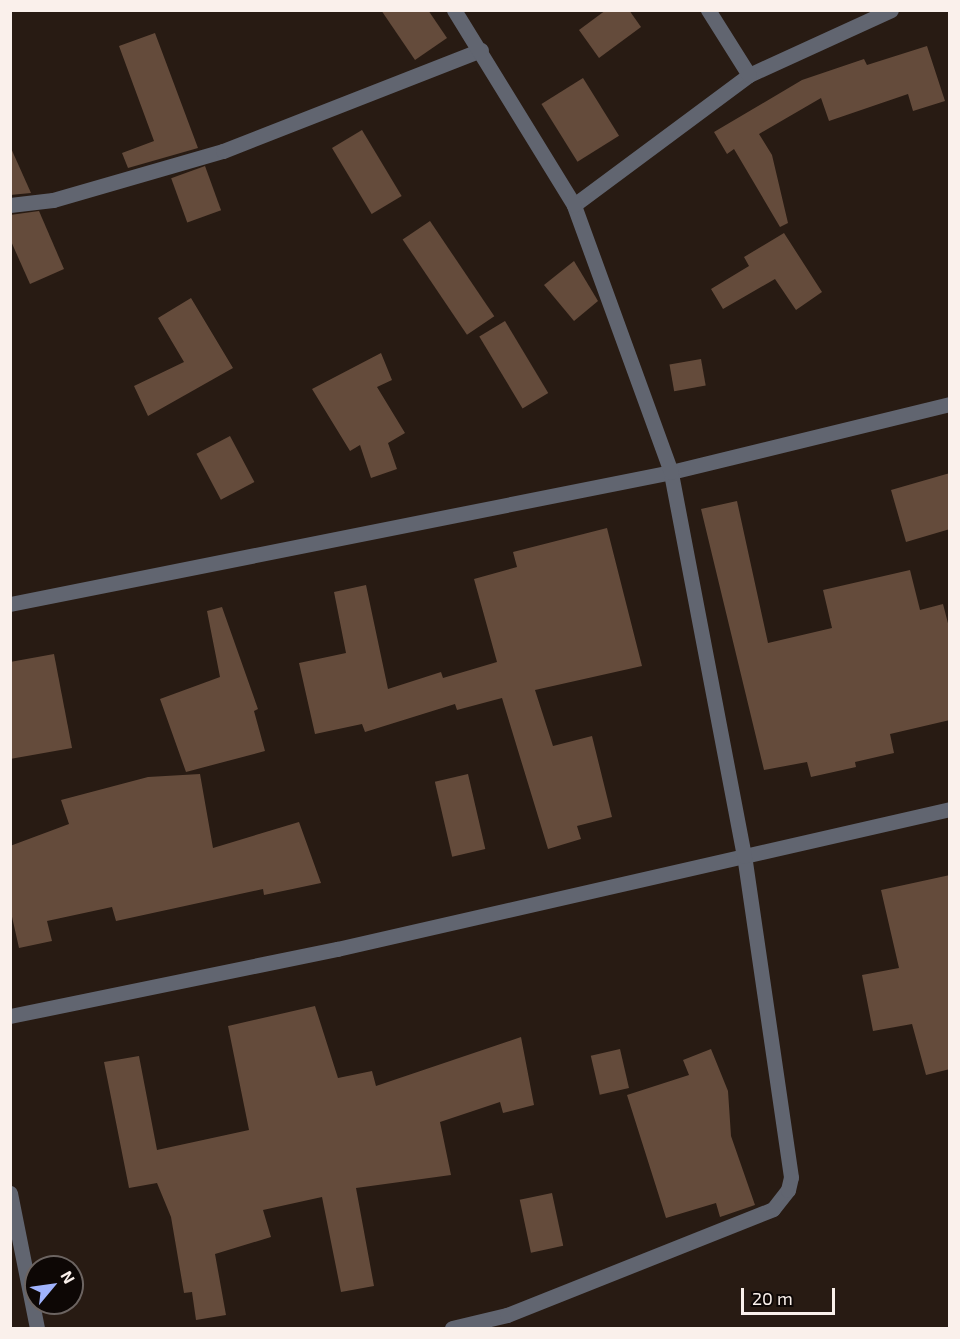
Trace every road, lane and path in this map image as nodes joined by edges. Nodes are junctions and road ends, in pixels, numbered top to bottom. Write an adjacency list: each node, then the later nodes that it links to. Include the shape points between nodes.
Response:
1 (454, 10): 4 (street)
2 (708, 10): 5 (street)
3 (891, 10): 5 (street)
4 (481, 50): 6 (street, via 223,152 53,200); 7 (street)
5 (749, 75): 7 (street)
6 (10, 205)
7 (574, 205): 9 (street)
8 (950, 404): 9 (street)
9 (671, 472): 10 (street); 12 (street)
10 (10, 604)
11 (950, 809): 12 (street)
12 (744, 856): 13 (street); 16 (street, via 791,1177 782,1202 507,1315)
13 (10, 1016)
14 (10, 1193): 15 (street)
15 (37, 1329)
16 (452, 1329)

